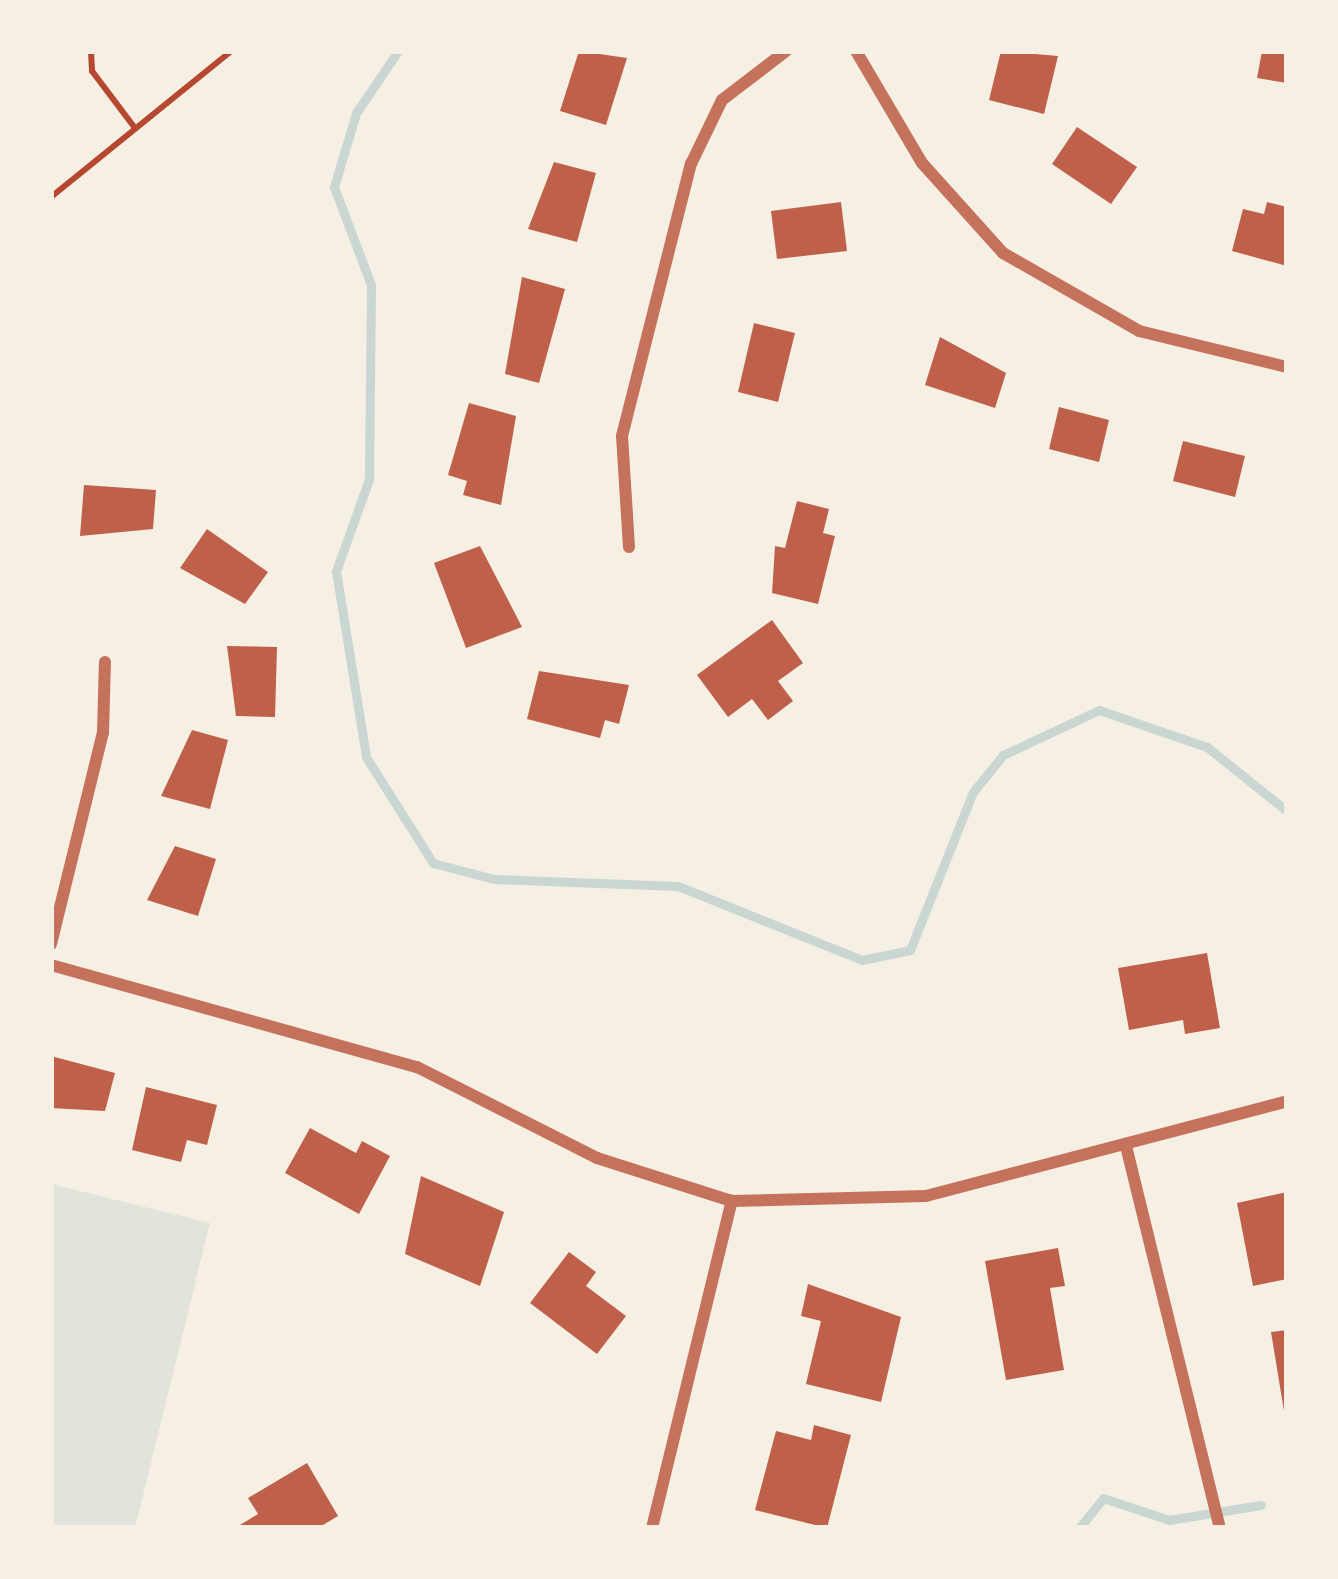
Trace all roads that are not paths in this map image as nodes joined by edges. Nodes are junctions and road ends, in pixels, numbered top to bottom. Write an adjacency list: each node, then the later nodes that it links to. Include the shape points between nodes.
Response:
1 (786, 51): 4 (street, via 722,100 691,164 622,436)
2 (856, 51): 3 (street, via 922,163 1003,254 1139,331)
3 (1287, 367)
4 (629, 547)
5 (105, 662): 6 (street, via 103,731)
6 (51, 944)
7 (51, 965): 10 (street, via 417,1067 597,1159)
8 (1287, 1101): 9 (street)
9 (1126, 1146): 10 (street, via 907,1199); 12 (street)
10 (732, 1201): 11 (street)
11 (652, 1528)
12 (1220, 1528)

